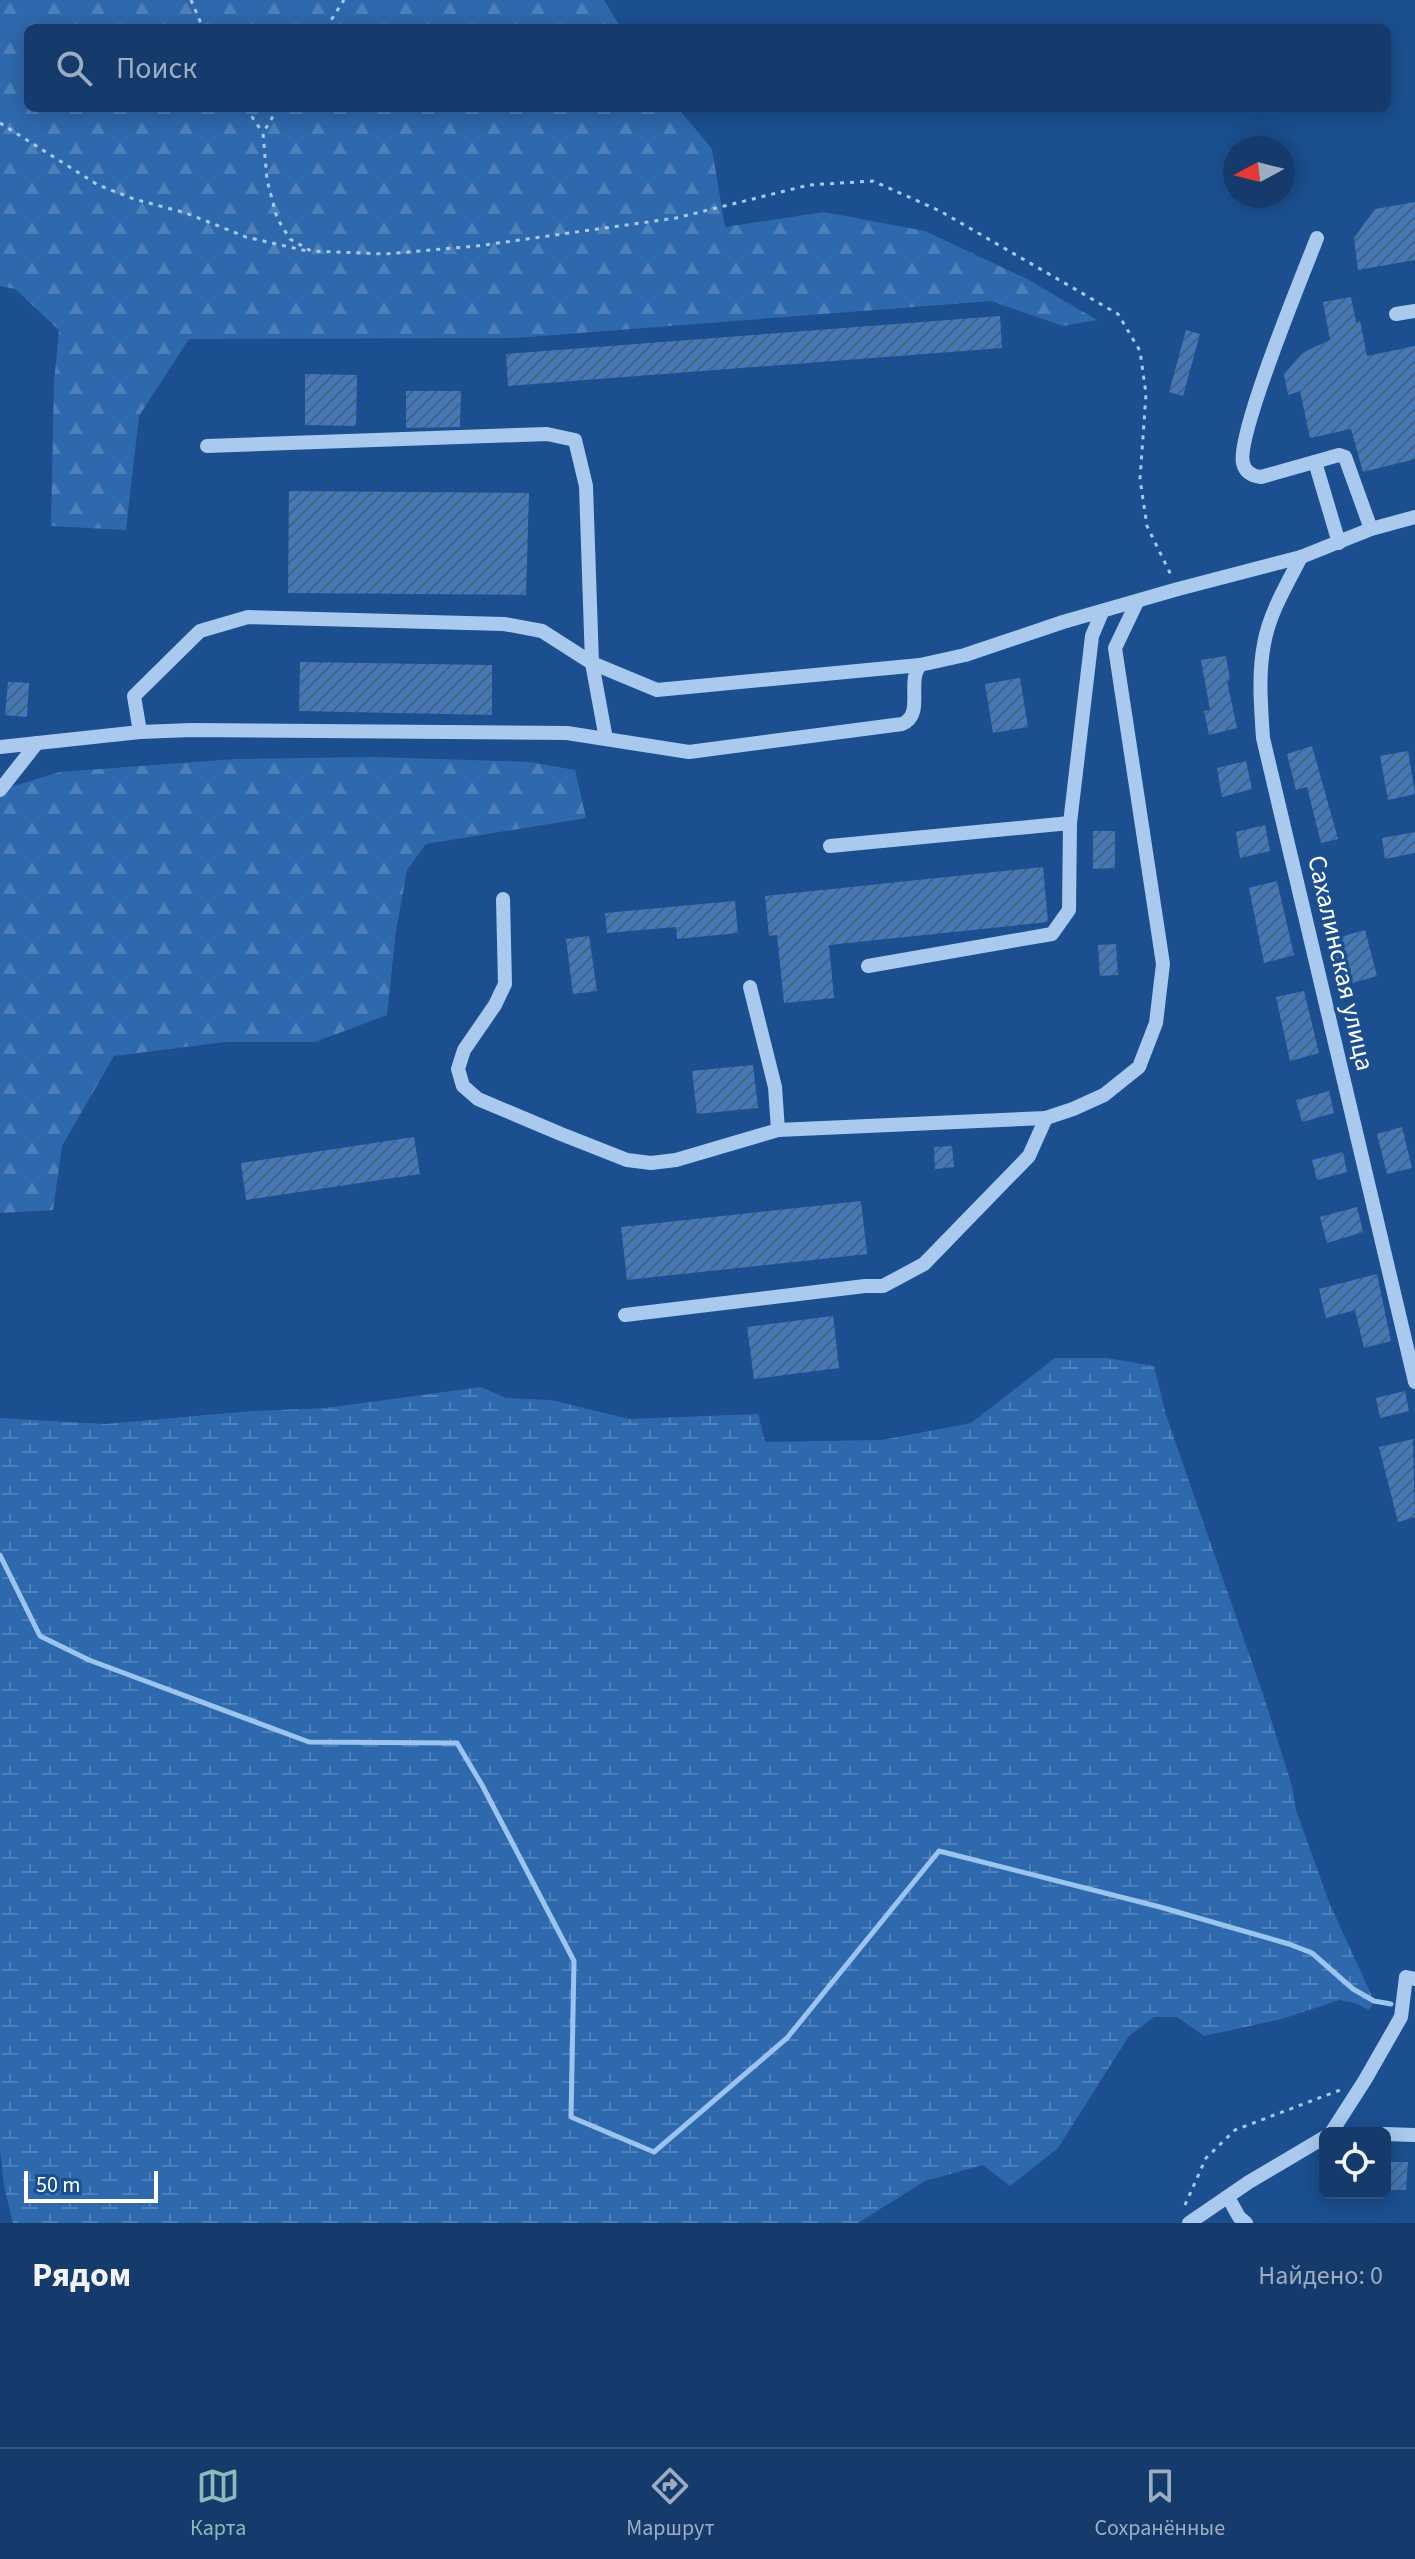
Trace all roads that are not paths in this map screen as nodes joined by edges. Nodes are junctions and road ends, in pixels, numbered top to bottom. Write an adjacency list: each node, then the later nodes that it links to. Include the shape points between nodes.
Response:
1 (1317, 238): 5 (street, via 1252,414 1242,461 1252,475 1261,477)
2 (1415, 311): 3 (street)
3 (1396, 314)
4 (207, 446): 12 (street, via 547,434 575,440 586,486)
5 (1315, 462): 7 (street, via 1345,457); 8 (street)
6 (1415, 517): 7 (street)
7 (1371, 529): 8 (street)
8 (1339, 543): 9 (street)
9 (1301, 557): 10 (street); 27 (street, Сахалинская улица, via 1264,642 1263,738)
10 (1137, 602): 11 (street); 24 (street, via 1115,648 1163,964 1156,1023 1139,1067 1104,1095)
11 (1102, 612): 13 (street); 19 (street, via 1092,636)
12 (592, 663): 13 (street, via 657,690); 14 (street, via 542,631 504,624 248,617 200,631 134,696); 15 (street)
13 (920, 665): 15 (street, via 913,677 914,714 902,724 689,752)
14 (140, 732): 15 (street, via 567,733); 16 (street)
15 (606, 739)
16 (37, 743): 17 (street); 18 (street)
17 (0, 747)
18 (0, 790)
19 (1070, 823): 20 (street); 22 (street, via 1069,910 1052,934)
20 (830, 846)
21 (503, 899): 25 (street, via 505,984 458,1069 463,1086 478,1099 627,1160 651,1163)
22 (868, 966)
23 (750, 987): 25 (street, via 775,1087)
24 (1046, 1118): 25 (street); 26 (street, via 1029,1156 924,1264 883,1286)
25 (778, 1130)
26 (625, 1315)
27 (1415, 1382)
28 (1411, 1978): 29 (street, via 1401,2017)
29 (1335, 2127)
30 (1391, 2134): 31 (street)
31 (1415, 2135)
32 (1319, 2141): 33 (street)
33 (1228, 2197): 34 (street); 35 (street)
34 (1186, 2216)
35 (1246, 2223)

